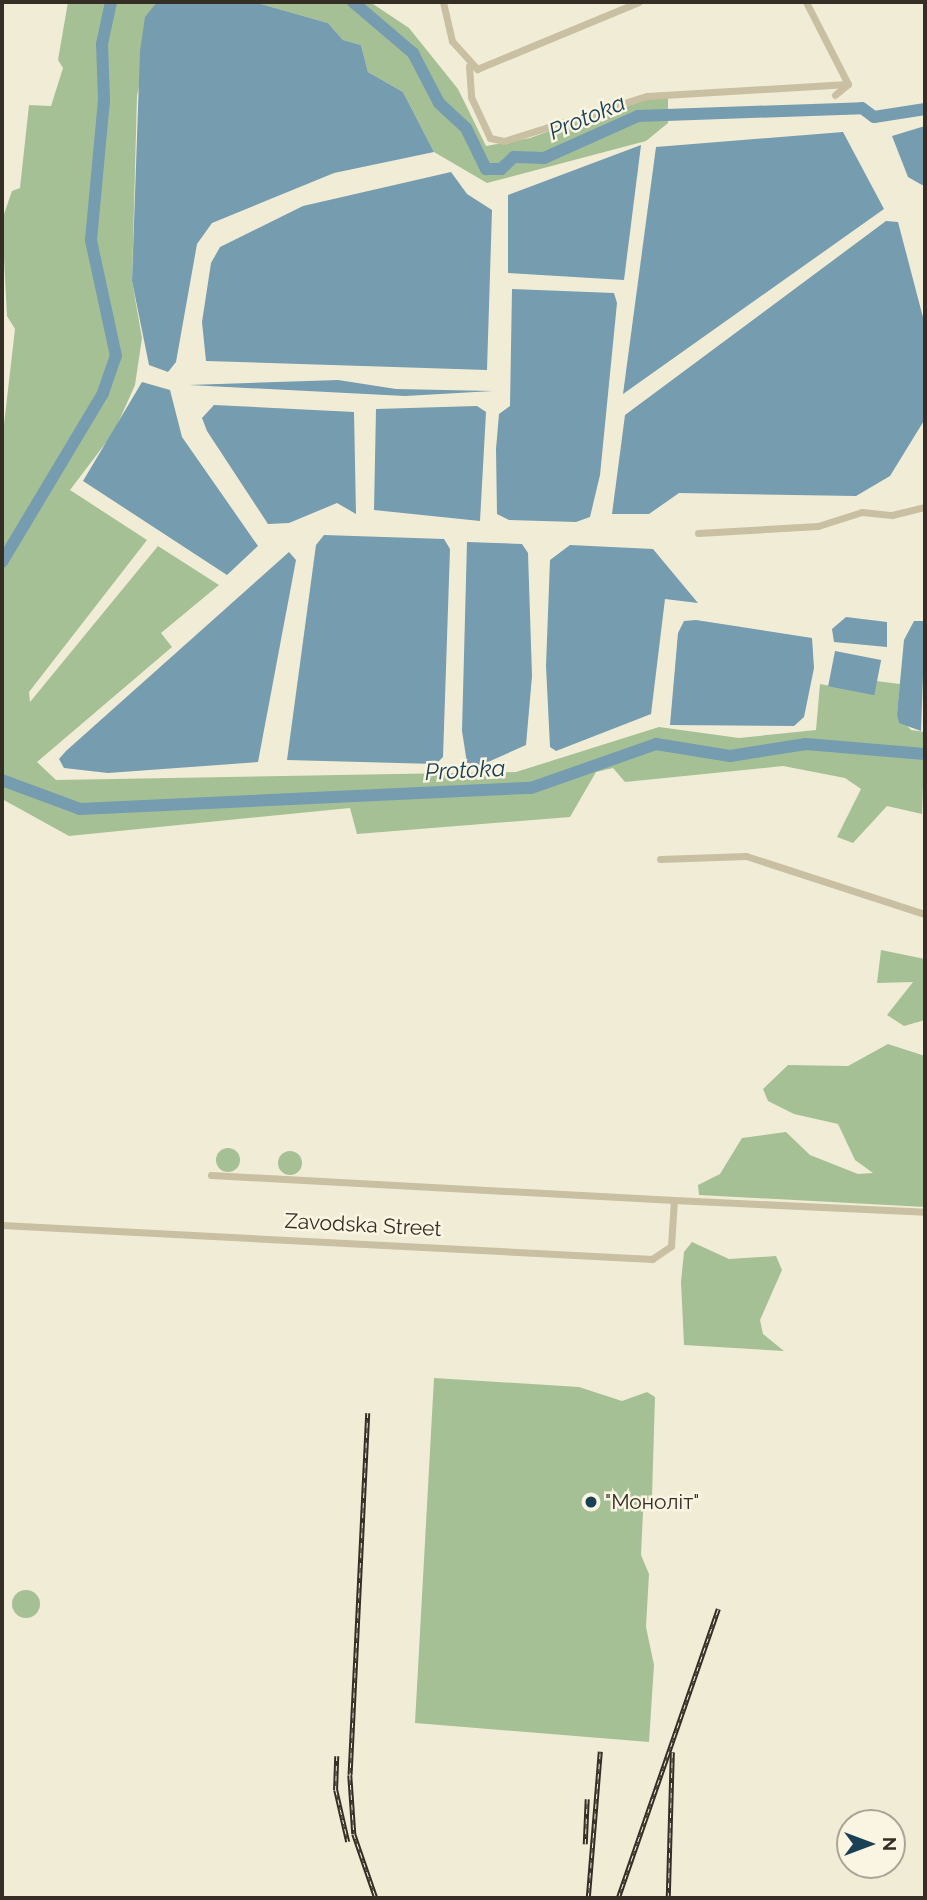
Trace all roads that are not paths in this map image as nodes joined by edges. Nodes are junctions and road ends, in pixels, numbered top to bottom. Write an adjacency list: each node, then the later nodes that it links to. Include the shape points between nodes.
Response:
1 (443, 2): 4 (street, via 452,41)
2 (639, 2): 4 (street, via 482,69)
3 (806, 2): 5 (street)
4 (469, 66): 5 (street, via 471,97 490,138 504,141 647,96)
5 (848, 84): 6 (street)
6 (835, 95)
7 (925, 507): 8 (street, via 892,515 862,512 818,526)
8 (698, 533)
9 (660, 859): 10 (street, via 746,856)
10 (925, 914)
11 (211, 1175): 12 (street, Zavodska Street)
12 (674, 1200): 13 (street, Zavodska Street); 14 (street, Zavodska Street, via 671,1246 652,1259)
13 (925, 1212)
14 (2, 1224)

